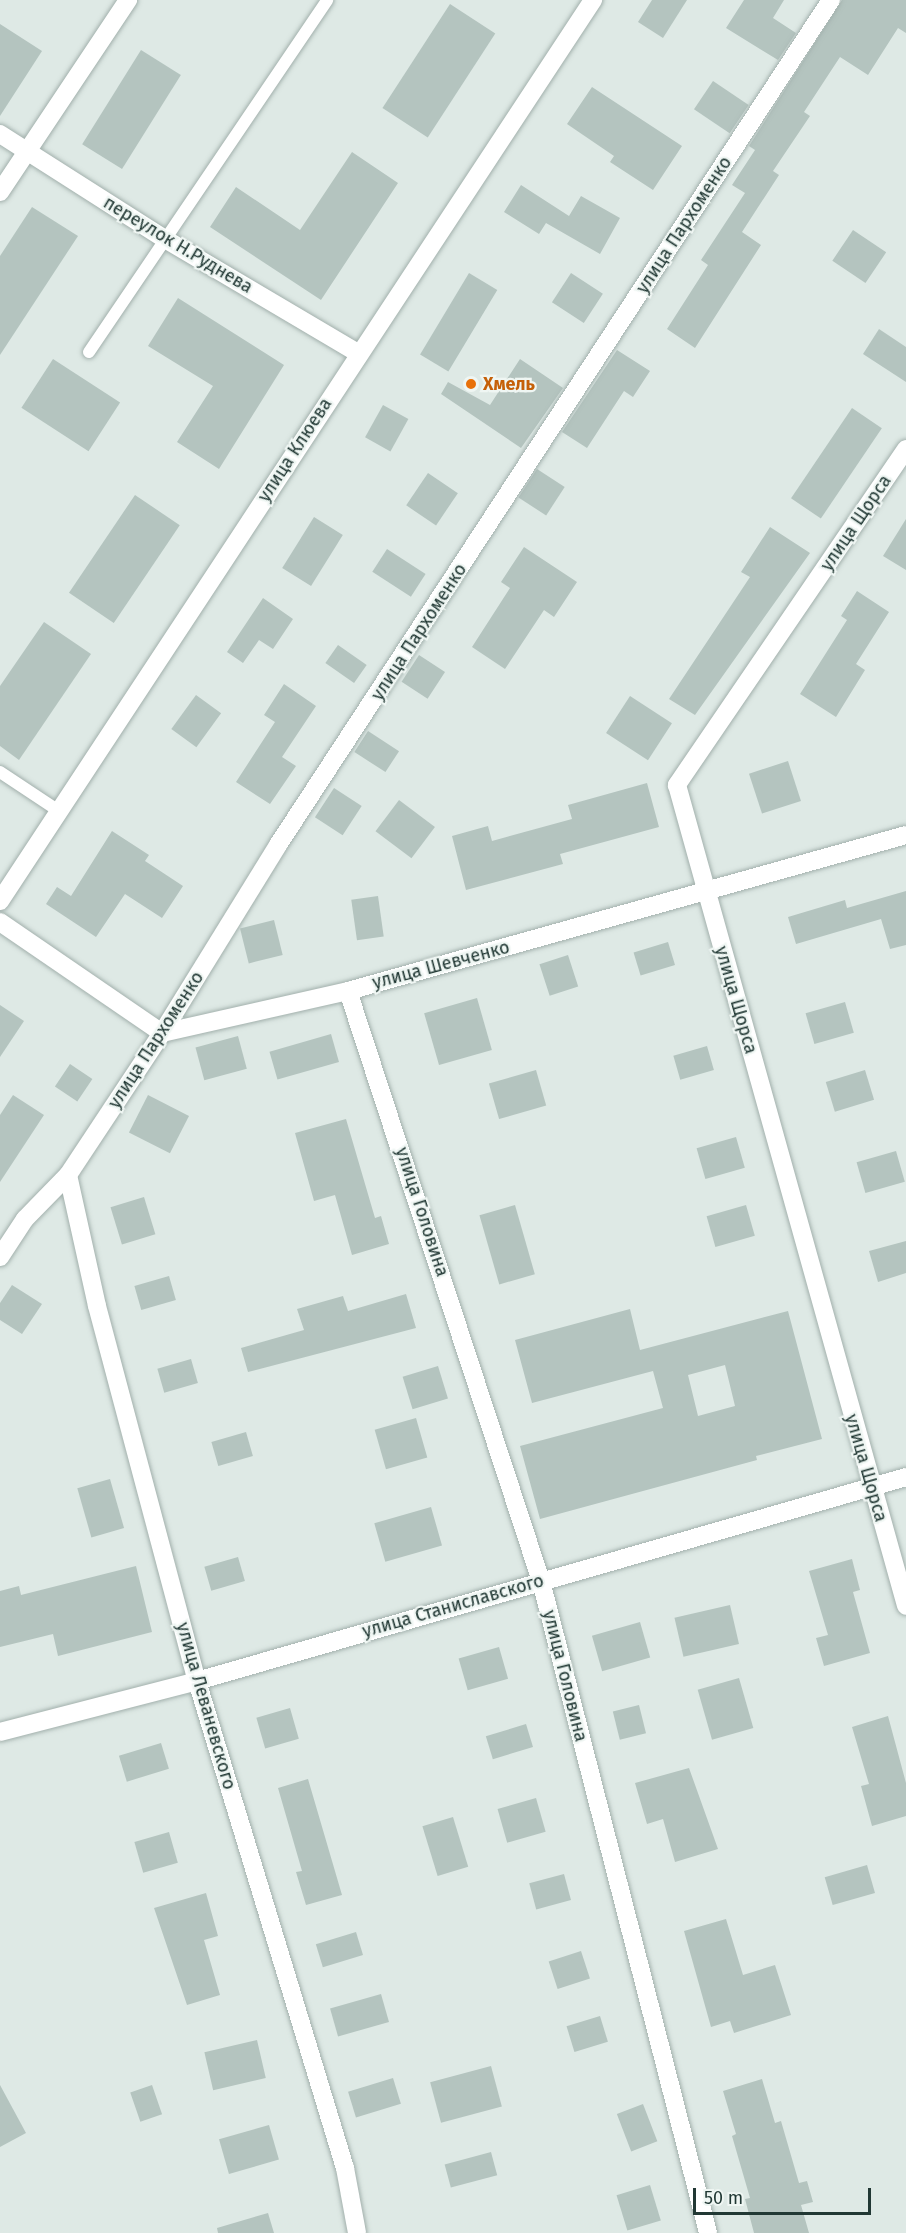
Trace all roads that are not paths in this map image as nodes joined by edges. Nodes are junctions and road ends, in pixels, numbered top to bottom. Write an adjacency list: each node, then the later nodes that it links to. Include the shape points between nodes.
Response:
1 (128, 0): 6 (street)
2 (327, 0): 8 (lane)
3 (593, 0): 10 (street, улица Клюева)
4 (831, 0): 19 (street, улица Пархоменко, via 278,845)
5 (0, 134): 6 (street, переулок Н.Руднева)
6 (27, 151): 7 (street); 8 (street, переулок Н.Руднева)
7 (0, 192)
8 (165, 239): 9 (lane); 10 (street, переулок Н.Руднева)
9 (89, 352)
10 (358, 353): 13 (street, улица Клюева)
11 (906, 449): 15 (street, улица Щорса, via 677,785)
12 (0, 772): 13 (lane)
13 (59, 811): 16 (street, улица Клюева)
14 (906, 835): 15 (street, улица Шевченко)
15 (705, 892): 18 (street, улица Шевченко); 23 (street, улица Щорса)
16 (0, 901)
17 (0, 922): 19 (street)
18 (348, 991): 19 (street, улица Шевченко); 24 (street, улица Головина)
19 (162, 1033): 20 (street, улица Пархоменко)
20 (68, 1175): 21 (street, улица Пархоменко, via 25,1219); 26 (street, улица Леваневского, via 97,1306)
21 (0, 1257)
22 (906, 1478): 23 (street, улица Станиславского)
23 (871, 1487): 24 (street, улица Станиславского); 25 (street, улица Щорса)
24 (541, 1581): 26 (street, улица Станиславского); 29 (street, улица Головина)
25 (906, 1606)
26 (197, 1680): 27 (street, улица Станиславского); 28 (street, улица Леваневского, via 345,2168)
27 (0, 1732)
28 (357, 2233)
29 (708, 2233)

